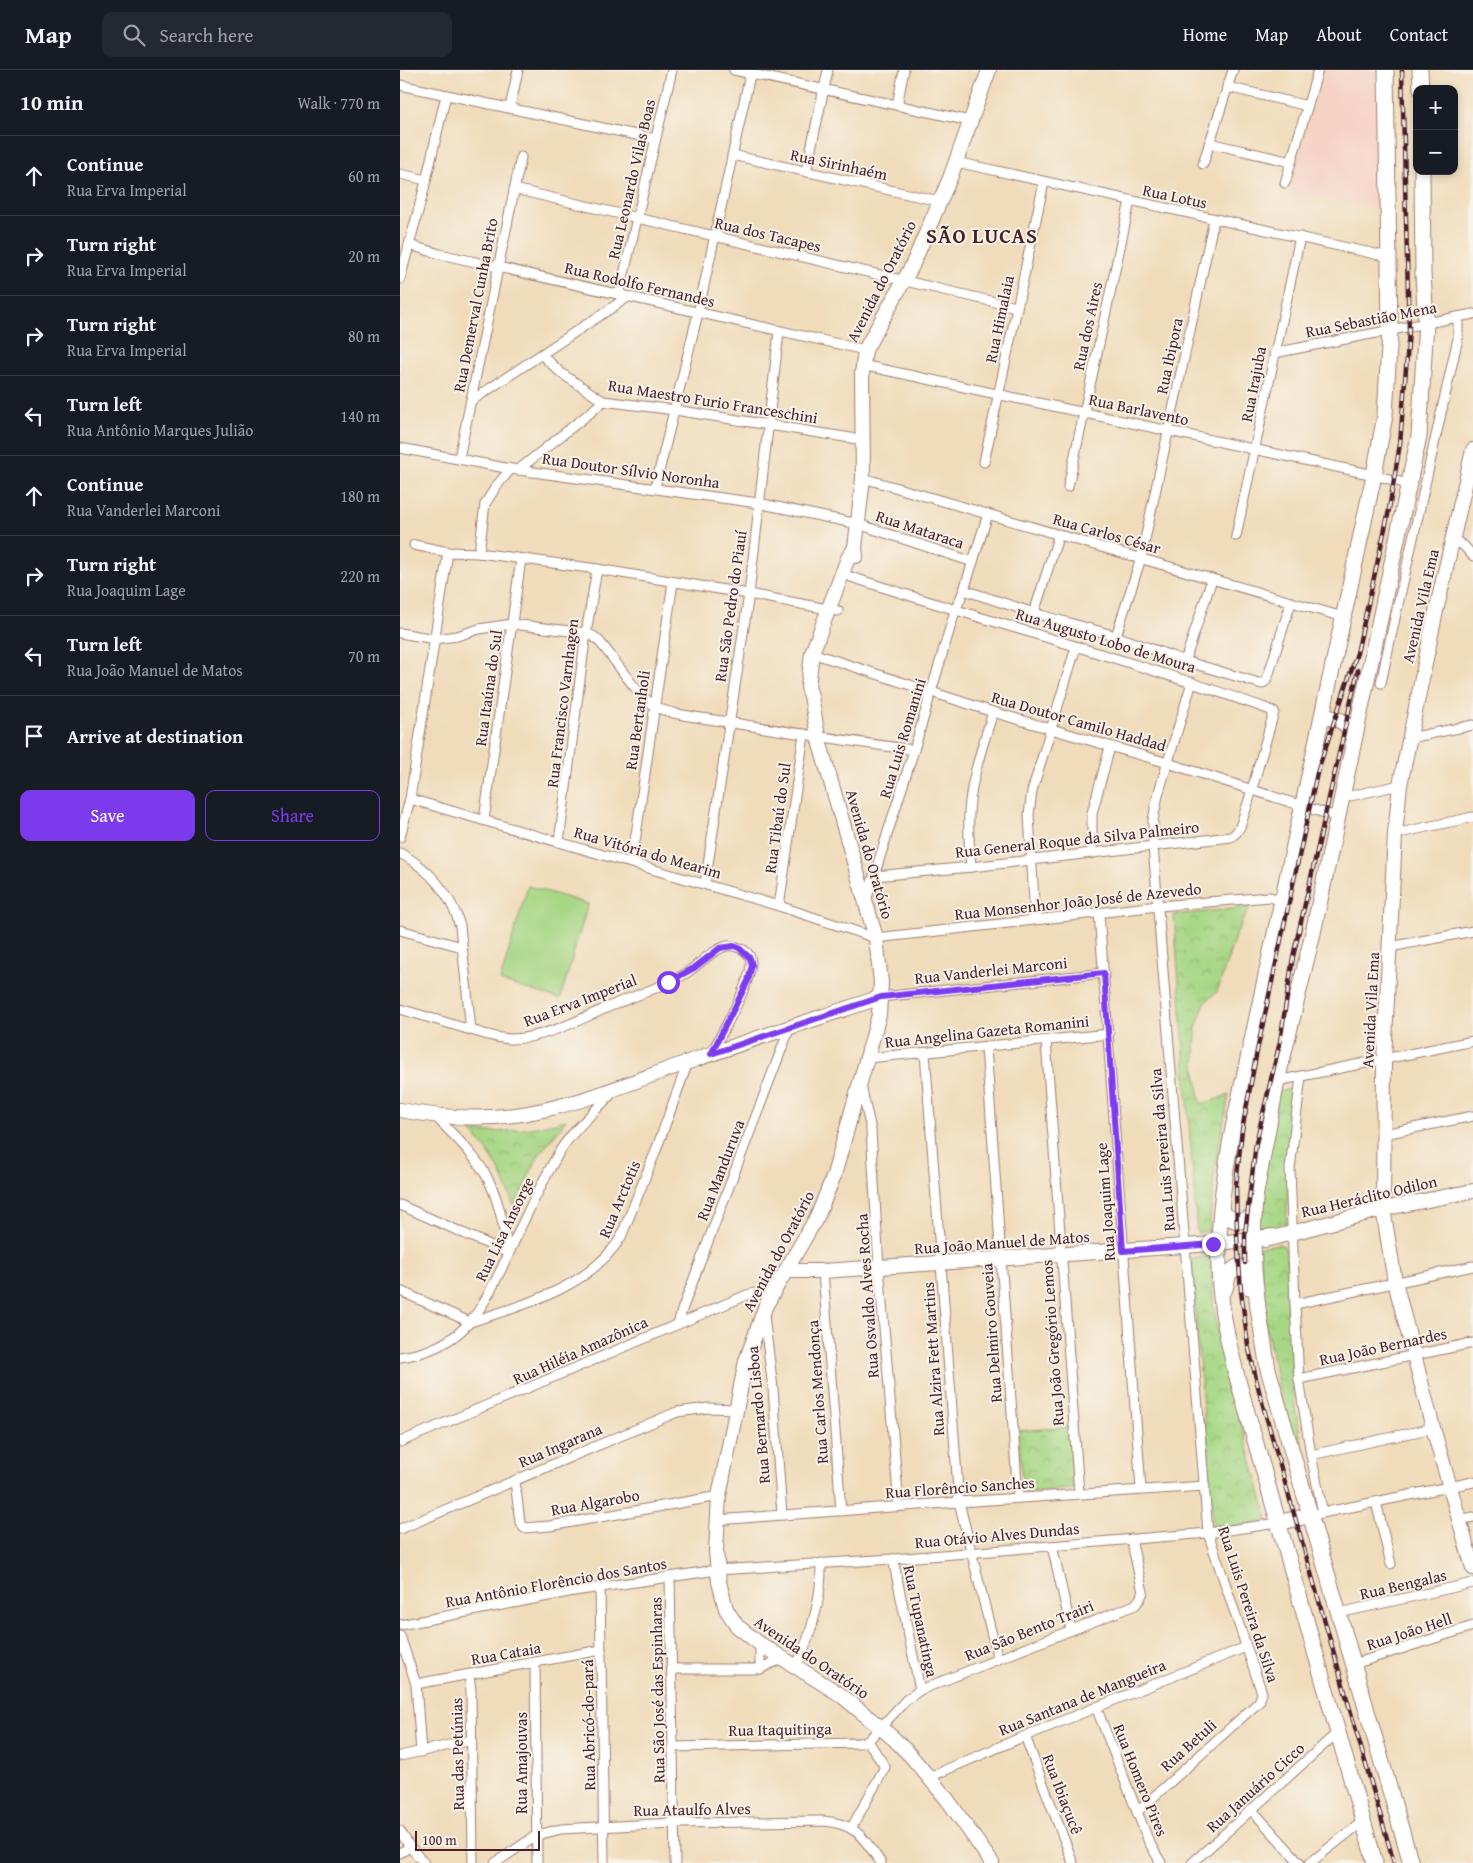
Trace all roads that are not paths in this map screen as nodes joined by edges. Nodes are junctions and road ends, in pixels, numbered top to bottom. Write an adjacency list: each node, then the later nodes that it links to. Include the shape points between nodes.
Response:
1 (518, 70): 19 (street)
2 (672, 70): 21 (street, Rua Leonardo Vilas Boas)
3 (734, 70): 11 (street)
4 (828, 70): 15 (street)
5 (904, 70): 17 (street)
6 (989, 70): 20 (main road, Avenida do Oratório)
7 (1233, 70): 14 (street)
8 (1318, 70): 18 (street)
9 (1386, 70): 42 (main road)
10 (1420, 70): 13 (main road)
11 (750, 72): 15 (street); 23 (street)
12 (400, 85): 16 (street)
13 (1420, 85)
14 (1227, 87): 18 (street); 22 (street)
15 (824, 89): 17 (street); 28 (street)
16 (446, 95): 19 (street); 31 (street)
17 (897, 105): 20 (street)
18 (1308, 106): 26 (street)
19 (510, 108): 21 (street)
20 (970, 121): 25 (main road, Avenida do Oratório)
21 (655, 139): 37 (street, Rua Leonardo Vilas Boas)
22 (1210, 143): 26 (street); 27 (street)
23 (732, 156): 28 (street, Rua Sirinhaém); 39 (street)
24 (521, 157): 34 (street, Rua Demerval Cunha Brito)
25 (956, 162): 32 (street, Rua Lotus); 35 (main road, Avenida do Oratório)
26 (1291, 162): 33 (street)
27 (1202, 164)
28 (806, 172): 35 (street, Rua Sirinhaém)
29 (400, 174): 31 (street)
30 (1422, 175): 52 (main road)
31 (426, 180): 41 (street)
32 (1044, 182): 36 (street, Rua Lotus); 48 (street, Rua Himalaia)
33 (1285, 183)
34 (514, 189): 37 (street, Rua dos Tacapes); 44 (street, Rua Demerval Cunha Brito)
35 (939, 201): 46 (main road, Avenida do Oratório)
36 (1130, 201): 38 (street, Rua Lotus); 63 (street, Rua dos Aires)
37 (638, 219): 39 (street, Rua dos Tacapes); 47 (street, Rua Leonardo Vilas Boas)
38 (1214, 219): 40 (street, Rua Lotus); 65 (street, Rua Ibipora)
39 (715, 237): 46 (street, Rua dos Tacapes); 49 (street)
40 (1300, 237): 42 (street, Rua Lotus); 56 (street, Rua Irajuba)
41 (409, 245): 43 (street); 44 (street, Rua Rodolfo Fernandes)
42 (1389, 257): 53 (main road)
43 (401, 265): 45 (street)
44 (497, 266): 47 (street, Rua Rodolfo Fernandes); 60 (street, Rua Demerval Cunha Brito)
45 (400, 279)
46 (904, 280): 48 (street, Rua dos Tacapes); 55 (main road, Avenida do Oratório)
47 (624, 296): 49 (street, Rua Rodolfo Fernandes); 57 (street)
48 (1016, 306): 59 (street, Rua Himalaia)
49 (698, 313): 54 (street, Rua Rodolfo Fernandes); 62 (street)
50 (1473, 314): 51 (street, Rua Sebastião Mena)
51 (1458, 317): 52 (street, Rua Sebastião Mena); 112 (street, via 1458,338)
52 (1426, 323): 53 (street, Rua Sebastião Mena); 75 (main road, via 1419,436)
53 (1390, 330): 56 (street, Rua Sebastião Mena); 73 (main road, via 1385,415)
54 (778, 332): 55 (street, Rua Rodolfo Fernandes); 64 (street, Rua São Pedro do Piauí)
55 (864, 350): 58 (main road, Avenida do Oratório)
56 (1274, 353): 68 (street, Rua Irajuba)
57 (542, 355): 60 (street); 61 (street, Rua Maestro Furio Franceschini, via 561,373)
58 (862, 365): 59 (street, Rua Barlavento); 66 (main road, Avenida do Oratório)
59 (998, 393): 63 (street, Rua Barlavento); 71 (street, Rua Himalaia)
60 (471, 401): 70 (street, Rua Demerval Cunha Brito)
61 (603, 401): 62 (street, Rua Maestro Furio Franceschini); 72 (street)
62 (675, 410): 64 (street, Rua Maestro Furio Franceschini); 77 (street)
63 (1084, 412): 65 (street, Rua Barlavento); 76 (street, Rua dos Aires)
64 (769, 425): 66 (street, Rua Maestro Furio Franceschini); 78 (street, Rua São Pedro do Piauí)
65 (1169, 431): 68 (street, Rua Barlavento); 89 (street, Rua Ibipora)
66 (863, 440): 74 (main road, Avenida do Oratório)
67 (400, 448): 70 (street, Rua Doutor Sílvio Noronha)
68 (1255, 449): 73 (street, Rua Barlavento); 82 (street, Rua Irajuba)
69 (1473, 450): 83 (main road, Avenida Vila Ema)
70 (459, 458): 72 (street, Rua Doutor Sílvio Noronha)
71 (984, 462)
72 (515, 469): 77 (street, Rua Doutor Sílvio Noronha); 87 (street, via 497,485 485,504)
73 (1374, 474): 75 (street, Rua Barlavento); 102 (main road)
74 (863, 478): 79 (street, Rua Carlos César); 80 (main road, Avenida do Oratório)
75 (1408, 484): 122 (main road)
76 (1068, 487)
77 (655, 488): 78 (street, Rua Doutor Sílvio Noronha)
78 (758, 504): 80 (street, Rua Doutor Sílvio Noronha); 97 (street, Rua São Pedro do Piauí)
79 (988, 514): 81 (street, Rua Carlos César); 91 (street, Rua Luis Romanini)
80 (858, 524): 85 (main road, Avenida do Oratório); 91 (street, Rua Mataraca)
81 (1059, 534): 89 (street, Rua Carlos César); 101 (street)
82 (1236, 536)
83 (1453, 538): 88 (street); 121 (main road, Avenida Vila Ema)
84 (414, 545): 86 (street)
85 (855, 548): 93 (main road, Avenida do Oratório, via 856,558); 99 (main road, Avenida do Oratório, via 848,558)
86 (448, 552): 87 (street); 107 (street)
87 (479, 553): 90 (street)
88 (1473, 556)
89 (1141, 558): 94 (street, Rua Carlos César); 106 (street, Rua Ibipora)
90 (521, 559): 92 (street); 103 (street, Rua Itaúna do Sul)
91 (973, 562): 96 (street, Rua Luis Romanini)
92 (597, 569): 95 (street); 105 (street, Rua Francisco Varnhagen)
93 (850, 577): 99 (main road, Avenida do Oratório); 100 (street, Rua Augusto Lobo de Moura)
94 (1212, 579): 98 (street, Rua Carlos César); 110 (street)
95 (673, 582): 97 (street); 114 (street, Rua Bertanholi)
96 (964, 590): 100 (street, Rua Luis Romanini); 101 (street)
97 (749, 594): 99 (street); 117 (street, Rua São Pedro do Piauí)
98 (1291, 602): 102 (street, Rua Carlos César); 110 (street, via 1263,684)
99 (833, 610): 109 (main road, Avenida do Oratório)
100 (955, 611): 108 (street, Rua Augusto Lobo de Moura); 113 (street, Rua Luis Romanini)
101 (1034, 613): 106 (street)
102 (1343, 617): 116 (main road)
103 (512, 624): 105 (street); 107 (street); 133 (street, Rua Itaúna do Sul)
104 (400, 633): 107 (street)
105 (586, 633): 114 (street, via 599,641); 136 (street, Rua Francisco Varnhagen)
106 (1116, 636): 110 (street)
107 (435, 639): 129 (street)
108 (1076, 647): 111 (street, Rua Augusto Lobo de Moura); 119 (street)
109 (816, 654): 113 (street, Rua Doutor Camilo Haddad); 120 (main road, Avenida do Oratório)
110 (1185, 661)
111 (1192, 682): 125 (street, Rua Luis Pereira da Silva); 127 (street, Rua Augusto Lobo de Moura, via 1274,712)
112 (1382, 683)
113 (932, 692): 115 (street, Rua Doutor Camilo Haddad); 124 (street, Rua Luis Romanini)
114 (654, 706): 117 (street, via 674,713); 141 (street, Rua Bertanholi)
115 (993, 712): 119 (street, Rua Doutor Camilo Haddad); 142 (street, via 971,794)
116 (1322, 716): 122 (main road, via 1343,721); 130 (main road)
117 (730, 722): 120 (street); 144 (street, Rua São Pedro do Piauí)
118 (1473, 725): 121 (street)
119 (1051, 730): 123 (street, Rua Doutor Camilo Haddad); 140 (street, via 1032,791)
120 (811, 735): 124 (street); 145 (main road, Avenida do Oratório); 147 (street, Rua Tibaú do Sul)
121 (1410, 738): 126 (main road, Avenida Vila Ema)
122 (1354, 740): 128 (main road)
123 (1110, 748): 125 (street, Rua Doutor Camilo Haddad); 139 (street, via 1092,813)
124 (914, 750): 143 (street, Rua Luis Romanini)
125 (1168, 763): 127 (street, Rua Doutor Camilo Haddad); 137 (street, Rua Luis Pereira da Silva, via 1153,820)
126 (1400, 785): 128 (street); 134 (main road, Avenida Vila Ema)
127 (1251, 790): 130 (street, Rua Doutor Camilo Haddad); 137 (street, Rua General Roque da Silva Palmeiro, via 1234,835)
128 (1341, 798): 131 (main road)
129 (410, 799): 133 (street, Rua Vitória do Mearim); 135 (street)
130 (1303, 805): 131 (street, Rua Doutor Camilo Haddad); 146 (main road)
131 (1337, 817): 171 (main road)
132 (1473, 817): 134 (street)
133 (484, 820): 136 (street, Rua Vitória do Mearim)
134 (1395, 834): 155 (main road, Avenida Vila Ema)
135 (400, 837)
136 (559, 842): 141 (street, Rua Vitória do Mearim)
137 (1153, 846): 139 (street, Rua General Roque da Silva Palmeiro); 148 (street, Rua Luis Pereira da Silva)
138 (400, 853): 154 (street, via 432,877 447,895 456,910)
139 (1092, 853): 140 (street, Rua General Roque da Silva Palmeiro)
140 (1030, 860): 142 (street, Rua General Roque da Silva Palmeiro); 150 (street)
141 (632, 862): 144 (street, Rua Vitória do Mearim)
142 (971, 867): 143 (street, Rua General Roque da Silva Palmeiro)
143 (875, 876): 145 (street, Rua Luis Romanini)
144 (705, 884): 147 (street, Rua Vitória do Mearim)
145 (866, 901): 153 (main road, Avenida do Oratório)
146 (1281, 904): 148 (street, Rua Monsenhor João José de Azevedo, via 1270,897); 181 (main road, via 1233,1128)
147 (779, 906): 153 (street, Rua Vitória do Mearim)
148 (1158, 906): 149 (street, Rua Monsenhor João José de Azevedo); 186 (street, Rua Luis Pereira da Silva)
149 (1099, 912): 150 (street, Rua Monsenhor João José de Azevedo); 156 (street, Rua Joaquim Lage)
150 (1035, 919): 153 (street, Rua Monsenhor João José de Azevedo)
151 (400, 930): 154 (street)
152 (1473, 931): 155 (street)
153 (876, 938): 157 (main road, Avenida do Oratório)
154 (462, 947): 160 (street)
155 (1390, 947): 168 (main road, Avenida Vila Ema)
156 (1104, 973): 157 (street, Rua Vanderlei Marconi); 161 (street, Rua Joaquim Lage)
157 (881, 997): 159 (main road); 167 (main road, Avenida do Oratório)
158 (400, 1009): 160 (street, Rua Erva Imperial)
159 (790, 1027): 166 (main road); 203 (street, Rua Manduruva)
160 (471, 1030): 166 (street, Rua Erva Imperial, via 500,1038 535,1036 682,976 720,948 734,946 746,952 752,965 748,981)
161 (1109, 1034): 162 (street, Rua Angelina Gazeta Romanini); 187 (street, Rua Joaquim Lage)
162 (1046, 1040): 164 (street, Rua Angelina Gazeta Romanini); 189 (street, Rua João Gregório Lemos)
163 (1473, 1041): 168 (street)
164 (986, 1046): 165 (street, Rua Angelina Gazeta Romanini); 190 (street, Rua Delmiro Gouveia)
165 (925, 1053): 167 (street, Rua Angelina Gazeta Romanini); 191 (street, Rua Alzira Fett Martins)
166 (711, 1054): 169 (main road)
167 (868, 1058): 172 (main road, Avenida do Oratório)
168 (1384, 1060): 170 (street); 177 (main road, Avenida Vila Ema)
169 (688, 1062): 173 (main road); 202 (street, Rua Arctotis, via 630,1218 614,1250 592,1269 551,1293)
170 (1301, 1076): 171 (street); 183 (street, via 1290,1169)
171 (1277, 1081): 182 (main road)
172 (860, 1085): 193 (street, Rua Osvaldo Alves Rocha, via 871,1130); 194 (main road, Avenida do Oratório, via 828,1194)
173 (616, 1089): 175 (main road, via 542,1111 487,1117); 188 (street, Rua Lisa Ansorge, via 560,1151)
174 (400, 1110): 175 (main road)
175 (434, 1115): 188 (street, via 489,1180 503,1221)
176 (1473, 1116): 177 (street)
177 (1384, 1134): 180 (main road, Avenida Vila Ema)
178 (1473, 1191): 180 (main road, Rua Heráclito Odilon)
179 (400, 1205): 188 (street)
180 (1383, 1209): 183 (main road, Rua Heráclito Odilon); 196 (main road, Avenida Vila Ema)
181 (1221, 1212): 182 (main road, via 1239,1222); 185 (main road)
182 (1254, 1215): 184 (main road)
183 (1292, 1232): 184 (main road, Rua Heráclito Odilon); 200 (street)
184 (1253, 1240): 185 (main road, Rua Heráclito Odilon); 207 (main road, via 1258,1308)
185 (1218, 1244): 186 (main road, Rua João Manuel de Matos); 199 (main road)
186 (1185, 1246): 187 (main road, Rua João Manuel de Matos); 215 (street, Rua Luis Pereira da Silva)
187 (1123, 1251): 189 (main road, Rua João Manuel de Matos); 217 (street, Rua Joaquim Lage)
188 (508, 1253): 202 (street, Rua Lisa Ansorge, via 486,1301)
189 (1061, 1255): 190 (main road, Rua João Manuel de Matos); 218 (street, Rua João Gregório Lemos)
190 (1000, 1259): 191 (main road, Rua João Manuel de Matos); 220 (street, Rua Delmiro Gouveia)
191 (941, 1263): 193 (main road, Rua João Manuel de Matos); 221 (street, Rua Alzira Fett Martins)
192 (1473, 1266): 196 (street)
193 (879, 1268): 195 (main road, Rua João Manuel de Matos); 223 (street, Rua Osvaldo Alves Rocha)
194 (787, 1271): 195 (main road, Rua João Manuel de Matos); 198 (main road, Avenida do Oratório)
195 (823, 1271): 224 (street, Rua Carlos Mendonça)
196 (1395, 1282): 200 (street); 205 (main road, Avenida Vila Ema)
197 (400, 1291): 202 (street)
198 (774, 1292): 201 (main road, Avenida do Oratório); 203 (street, Rua Hiléia Amazônica, via 755,1293)
199 (1221, 1304): 207 (main road, via 1229,1273 1237,1266 1243,1268 1248,1275); 229 (main road, via 1237,1377)
200 (1295, 1304): 208 (street)
201 (763, 1313): 209 (main road, Avenida do Oratório, via 746,1361); 226 (street, Rua Bernardo Lisboa)
202 (470, 1322): 206 (street, Rua Lisa Ansorge, via 438,1347)
203 (678, 1324): 211 (street, Rua Hiléia Amazônica)
204 (1473, 1343): 205 (street, Rua João Bernardes)
205 (1414, 1354): 208 (street, Rua João Bernardes); 210 (main road, Avenida Vila Ema)
206 (400, 1357)
207 (1268, 1369): 225 (main road, via 1292,1457)
208 (1299, 1379): 212 (street)
209 (736, 1409): 213 (street, Rua Ingarana, via 677,1412); 219 (main road, Avenida do Oratório)
210 (1432, 1428): 212 (street); 216 (main road, Avenida Vila Ema)
211 (400, 1442)
212 (1311, 1455): 225 (street)
213 (515, 1481): 219 (street, Rua Algarobo, via 520,1522 524,1528); 230 (street, Rua Ingarana)
214 (1473, 1482): 216 (street)
215 (1205, 1486): 217 (street, Rua Florêncio Sanches); 231 (street, Rua Luis Pereira da Silva)
216 (1449, 1487): 222 (street); 227 (main road, Avenida Vila Ema)
217 (1141, 1489): 218 (street, Rua Florêncio Sanches)
218 (1079, 1493): 220 (street, Rua Florêncio Sanches)
219 (719, 1496): 228 (main road, Avenida do Oratório)
220 (1018, 1498): 221 (street, Rua Florêncio Sanches)
221 (959, 1502): 223 (street, Rua Florêncio Sanches); 234 (street, Rua Alzira Fett Martins)
222 (1376, 1502): 225 (street); 238 (street)
223 (899, 1506): 224 (street, Rua Florêncio Sanches)
224 (841, 1511): 226 (street, Rua Florêncio Sanches)
225 (1314, 1511): 229 (main road); 243 (main road)
226 (782, 1515): 228 (street, Rua Florêncio Sanches)
227 (1466, 1519): 236 (main road, Avenida Vila Ema)
228 (717, 1520): 239 (main road, Avenida do Oratório)
229 (1285, 1521): 231 (street, Rua Otávio Alves Dundas); 264 (main road)
230 (400, 1529)
231 (1208, 1533): 232 (street, Rua Otávio Alves Dundas); 249 (street, Rua Luis Pereira da Silva)
232 (1131, 1539): 233 (street, Rua Otávio Alves Dundas); 246 (street, Rua São Bento Trairi, via 1142,1584 1140,1599 1135,1604)
233 (1052, 1546): 234 (street, Rua Otávio Alves Dundas); 246 (street)
234 (972, 1552): 235 (street, Rua Otávio Alves Dundas); 252 (street, Rua Alzira Fett Martins)
235 (893, 1559): 237 (street, Rua Otávio Alves Dundas); 260 (street, Rua Tupanatinga)
236 (1472, 1561)
237 (821, 1563): 239 (street, Rua Otávio Alves Dundas); 255 (street, via 817,1612)
238 (1391, 1564)
239 (717, 1570): 240 (street, Rua Antônio Florêncio dos Santos); 248 (main road, Avenida do Oratório, via 730,1618)
240 (670, 1577): 242 (street, Rua Antônio Florêncio dos Santos); 256 (street, Rua São José das Espinharas)
241 (1473, 1583): 243 (street, Rua Bengalas)
242 (600, 1587): 244 (street, Rua Antônio Florêncio dos Santos); 250 (street, Rua Abricó-do-pará)
243 (1339, 1613): 254 (main road)
244 (400, 1625)
245 (1473, 1626): 254 (street, Rua João Hell)
246 (1071, 1629): 252 (street, Rua São Bento Trairi)
247 (400, 1636): 259 (street)
248 (760, 1644): 251 (main road, Avenida do Oratório); 257 (street)
249 (1246, 1646): 261 (street, Rua Luis Pereira da Silva, via 1262,1693); 262 (street, Rua Santana de Mangueira)
250 (601, 1650): 253 (street, Rua Cataia); 276 (street, Rua Abricó-do-pará)
251 (783, 1659): 255 (main road, Avenida do Oratório); 257 (street)
252 (998, 1659): 260 (street, Rua São Bento Trairi)
253 (535, 1663): 258 (street, Rua Cataia); 279 (street, Rua Amajouvas)
254 (1354, 1664): 296 (main road)
255 (796, 1667): 263 (main road, Avenida do Oratório, via 841,1695)
256 (672, 1669): 257 (street); 268 (street, Rua São José das Espinharas)
257 (760, 1670)
258 (469, 1675): 259 (street, Rua Cataia); 266 (street, Rua das Petúnias)
259 (416, 1684): 269 (street)
260 (920, 1690): 263 (street, Rua São Bento Trairi)
261 (1259, 1702): 273 (street, Rua Betuli)
262 (1096, 1707): 265 (street, Rua Santana de Mangueira); 273 (street, Rua Homero Pires)
263 (882, 1728): 267 (street); 271 (main road, Avenida do Oratório)
264 (1337, 1733): 272 (street, Rua Januário Cicco); 274 (main road)
265 (1025, 1736): 271 (street, Rua Santana de Mangueira); 291 (street, Rua Ibiaçucê)
266 (472, 1740): 269 (street); 284 (street, Rua das Petúnias)
267 (868, 1740): 268 (street, Rua Itaquitinga, via 859,1743); 277 (street, via 885,1767)
268 (673, 1747): 275 (street, Rua São José das Espinharas)
269 (421, 1752): 270 (street)
270 (400, 1756)
271 (929, 1777): 290 (main road, Avenida do Oratório)
272 (1252, 1810): 282 (street, Rua Januário Cicco); 293 (street)
273 (1137, 1812): 292 (street, Rua Homero Pires)
274 (1362, 1822): 294 (street); 295 (main road)
275 (674, 1823): 276 (street, Rua Ataulfo Alves); 277 (street, Rua Ataulfo Alves, via 822,1821); 288 (street, Rua São José das Espinharas)
276 (604, 1826): 279 (street, Rua Ataulfo Alves, via 561,1829); 287 (street, Rua Abricó-do-pará)
277 (852, 1828): 289 (street, via 862,1836)
278 (400, 1831): 280 (street)
279 (537, 1836): 285 (street, Rua Ataulfo Alves); 286 (street, Rua Amajouvas)
280 (410, 1847): 281 (street); 283 (street)
281 (400, 1853)
282 (1194, 1862)
283 (424, 1863)
284 (472, 1863)
285 (495, 1863)
286 (537, 1863)
287 (604, 1863)
288 (675, 1863)
289 (881, 1863)
290 (992, 1863)
291 (1073, 1863)
292 (1161, 1863)
293 (1300, 1863)
294 (1310, 1863)
295 (1375, 1863)
296 (1411, 1863)

